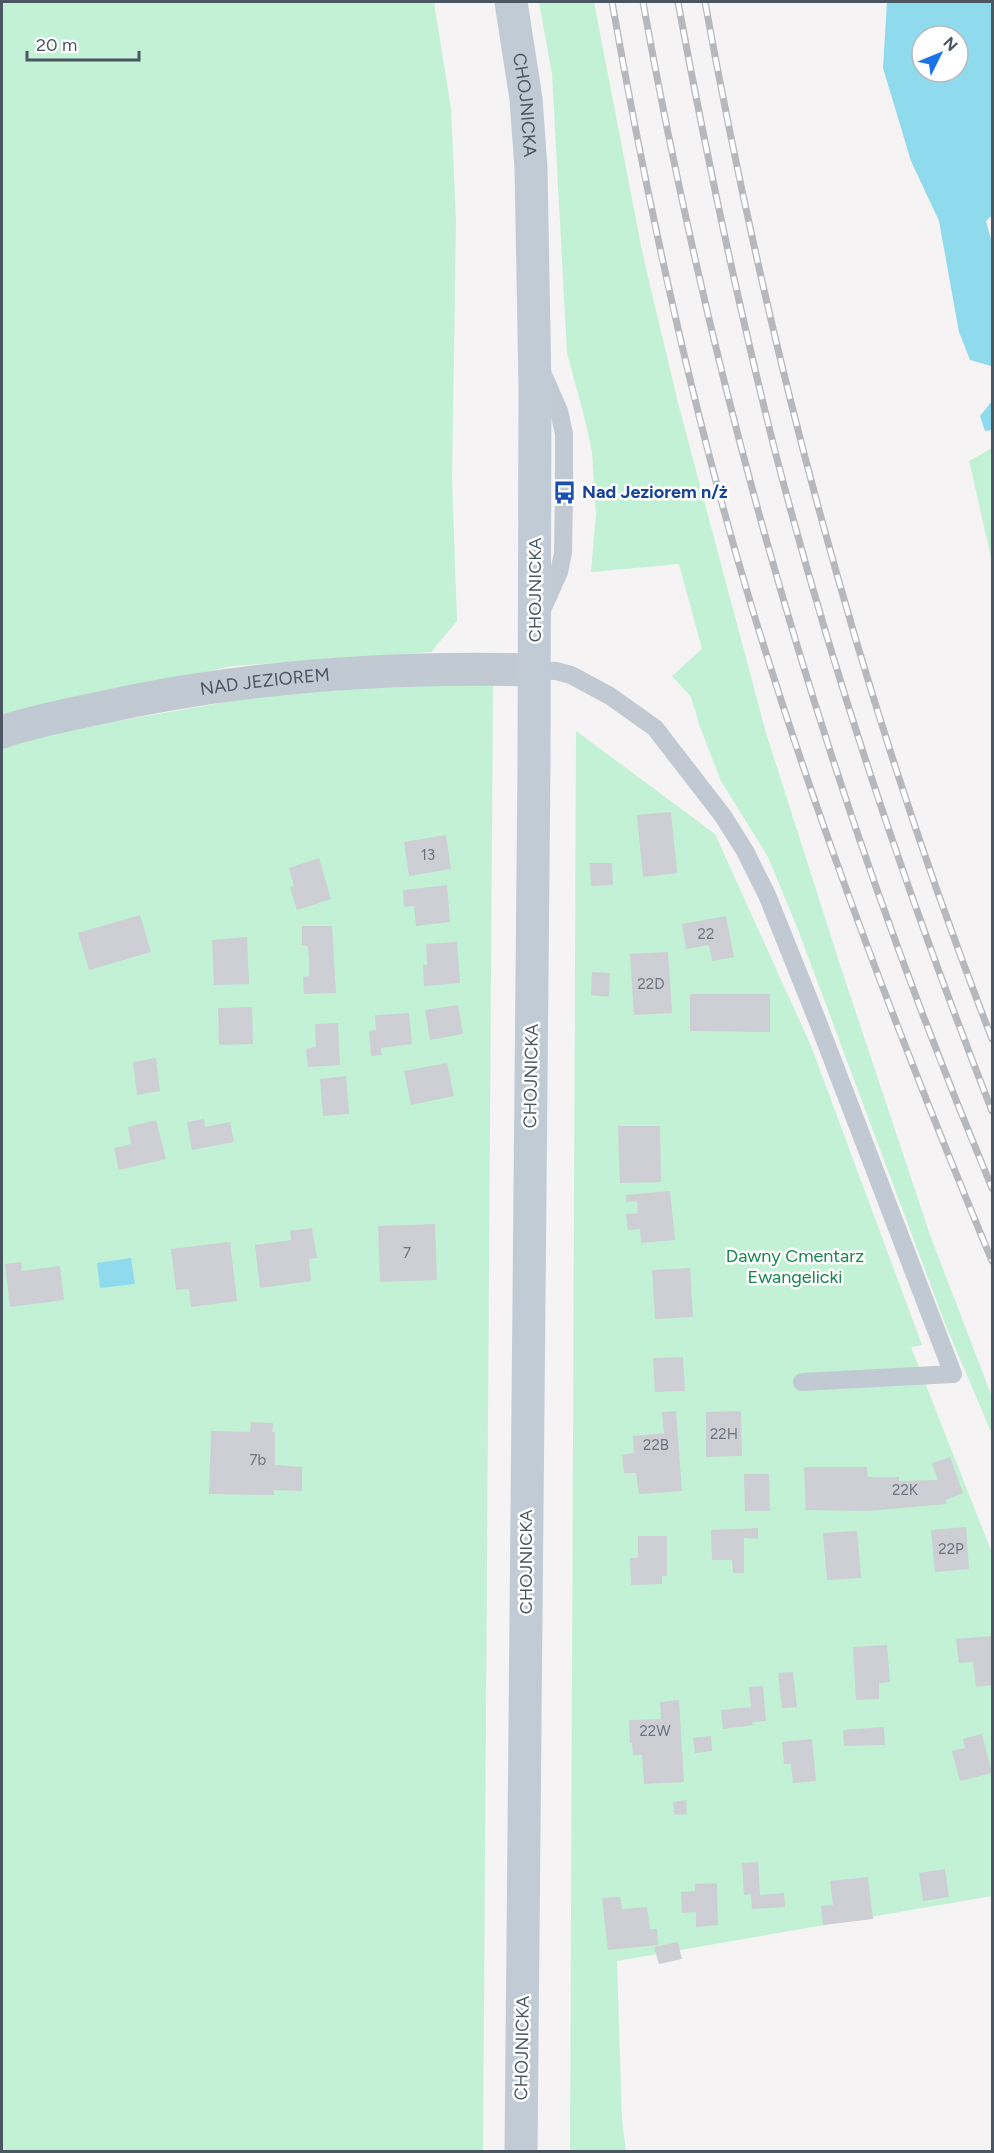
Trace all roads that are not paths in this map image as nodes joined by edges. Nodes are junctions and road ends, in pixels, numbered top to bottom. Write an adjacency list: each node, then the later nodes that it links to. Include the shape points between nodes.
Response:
1 (511, 2): 2 (street, CHOJNICKA, via 526,99 531,168)
2 (534, 670): 3 (street, NAD JEZIOREM, via 389,672 227,686 166,694); 4 (lane, via 571,675 655,728 745,851 816,1017 953,1374); 5 (street, CHOJNICKA)
3 (2, 732)
4 (802, 1382)
5 (520, 2151)

